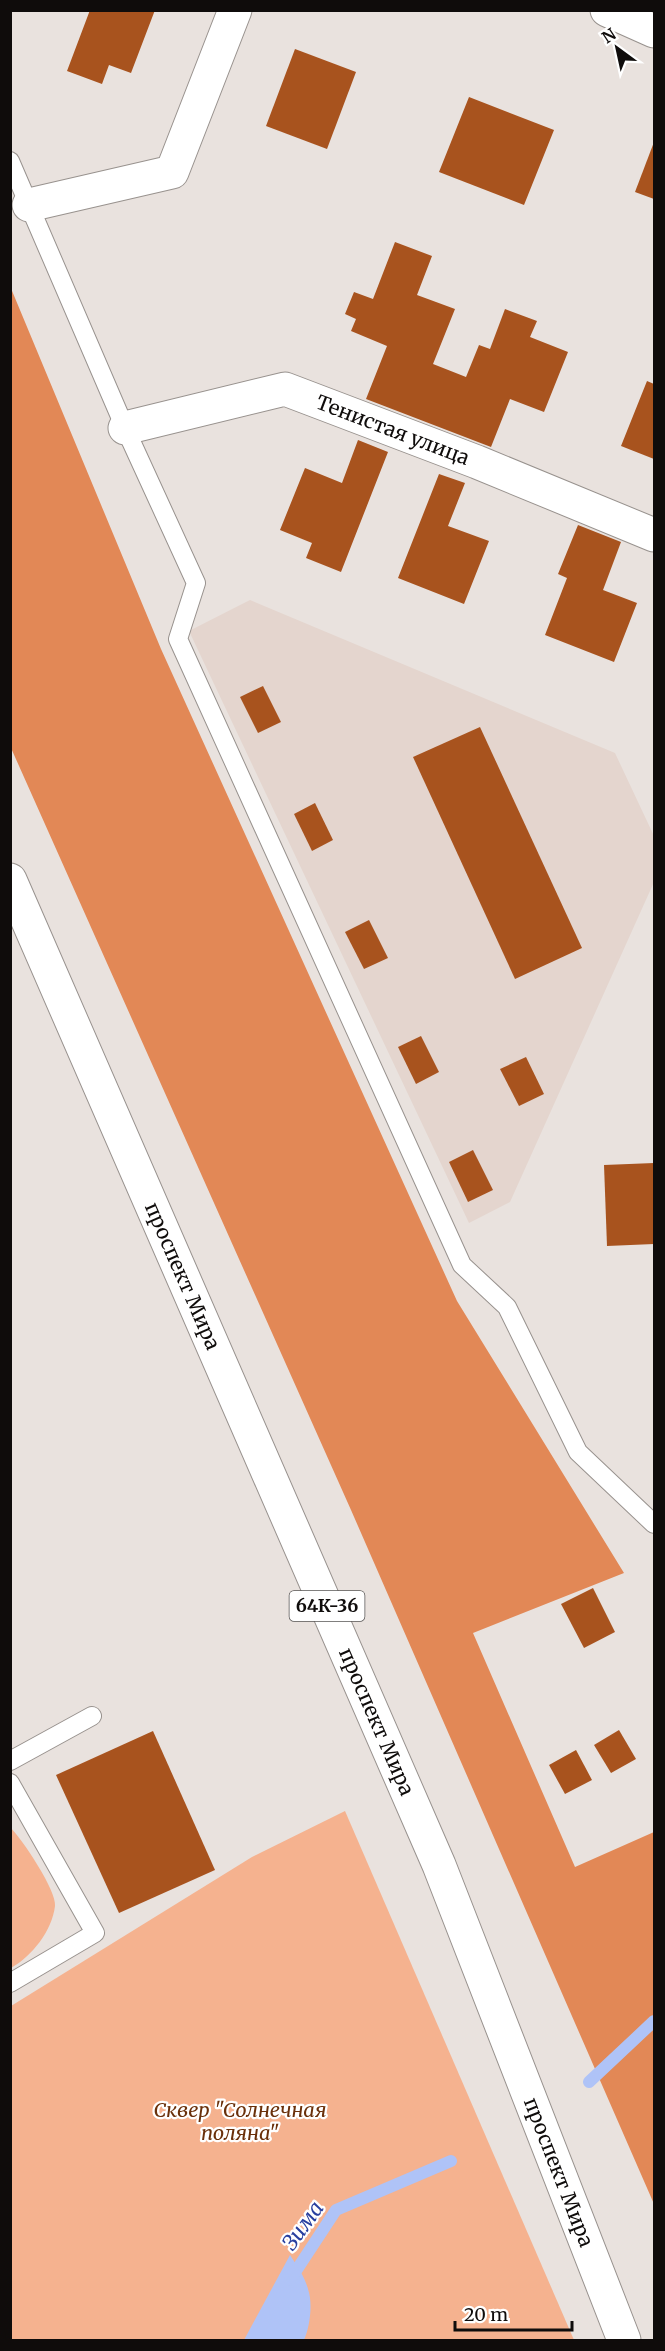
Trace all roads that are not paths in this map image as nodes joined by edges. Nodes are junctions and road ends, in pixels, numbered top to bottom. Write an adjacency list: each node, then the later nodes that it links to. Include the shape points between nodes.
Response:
1 (235, 10): 5 (main road, via 172,172)
2 (607, 10): 3 (main road)
3 (654, 31)
4 (10, 161): 5 (lane)
5 (29, 205): 6 (lane)
6 (125, 428): 7 (main road, Тенистая улица, via 285,389); 9 (lane, via 196,583 178,639 462,1265 507,1307 578,1452)
7 (654, 535)
8 (10, 880): 14 (main road, проспект Мира / 64К-36, via 439,1865)
9 (654, 1524)
10 (92, 1716): 11 (lane)
11 (10, 1761)
12 (10, 1783): 13 (lane, via 95,1933)
13 (10, 1983)
14 (564, 2185): 15 (main road, via 573,2264); 16 (main road, проспект Мира / 64К-36)
15 (604, 2340)
16 (624, 2340)

